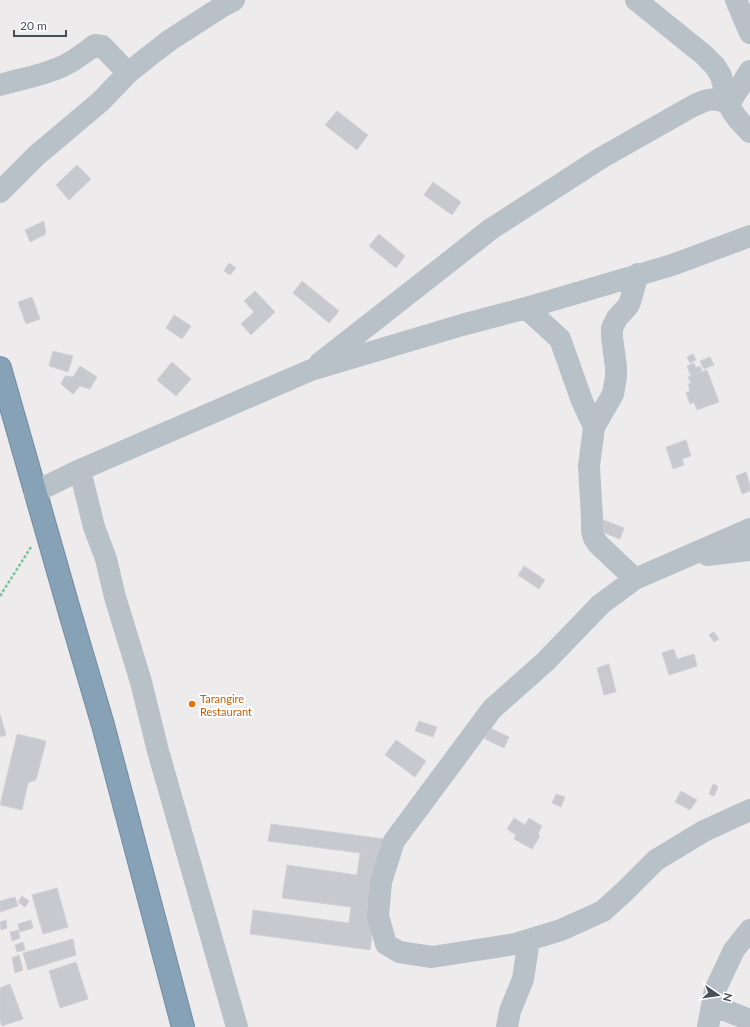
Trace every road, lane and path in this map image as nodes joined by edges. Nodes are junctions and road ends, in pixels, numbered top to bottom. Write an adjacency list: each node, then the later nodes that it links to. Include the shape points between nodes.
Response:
1 (234, 0): 6 (street, via 170,40)
2 (636, 0): 8 (street, via 716,66)
3 (736, 0): 4 (street)
4 (750, 33)
5 (750, 71): 8 (street)
6 (128, 73): 7 (street, via 102,46 95,45 62,67); 10 (street, via 100,102 37,155)
7 (0, 85)
8 (728, 103): 9 (street, via 739,122); 15 (street, via 706,100 582,170 491,229)
9 (750, 132)
10 (0, 192)
11 (750, 236): 12 (street, via 672,265)
12 (638, 274): 13 (street); 16 (street, via 630,302 613,324 616,367 613,394)
13 (526, 308): 15 (street); 16 (street, via 560,340)
14 (0, 368): 18 (highway)
15 (311, 370): 17 (street)
16 (594, 427): 23 (street, via 589,466 592,531 598,544)
17 (80, 470): 18 (street); 31 (street)
18 (35, 492): 19 (highway)
19 (45, 524): 24 (path); 30 (highway, via 103,725)
20 (750, 529): 22 (street)
21 (750, 550): 22 (street)
22 (686, 557): 23 (street)
23 (635, 579): 27 (street, via 601,604 544,662 492,709 394,841 381,882 378,916 386,944 400,952 432,957)
24 (0, 596)
25 (750, 810): 27 (street, via 704,831 656,860 603,911 561,930)
26 (750, 930): 28 (street, via 734,950)
27 (529, 940): 32 (street, via 523,980 510,1011)
28 (712, 1004): 29 (street); 33 (street)
29 (750, 1020)
30 (183, 1027)
31 (236, 1027)
32 (507, 1027)
33 (708, 1027)

